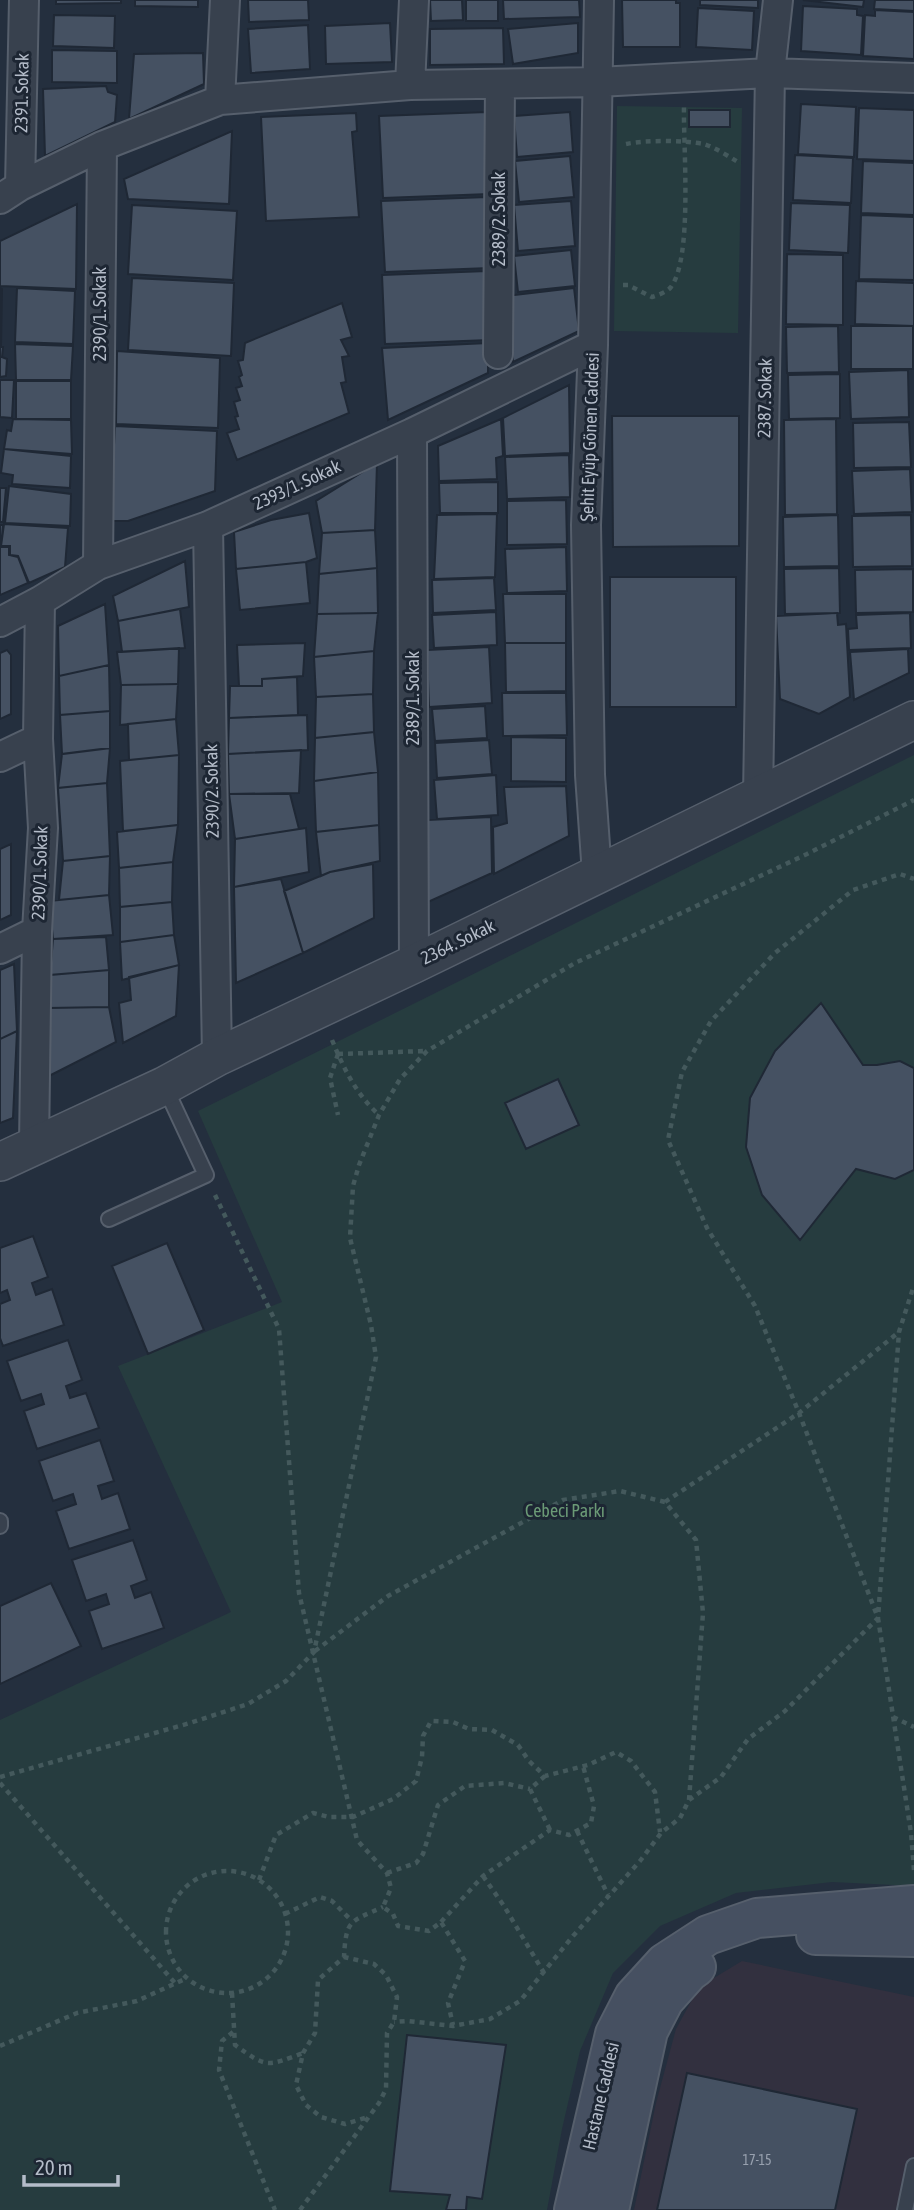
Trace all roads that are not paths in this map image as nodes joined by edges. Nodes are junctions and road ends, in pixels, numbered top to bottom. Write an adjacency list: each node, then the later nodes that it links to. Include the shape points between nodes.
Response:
1 (24, 0): 13 (street, 2391. Sokak)
2 (225, 0): 11 (street)
3 (414, 0): 10 (street)
4 (599, 0): 8 (street, Şehit Eyüp Gönen Caddesi)
5 (778, 0): 6 (street, 2387. Sokak)
6 (770, 73): 7 (street); 8 (street); 24 (street, 2387. Sokak)
7 (914, 78)
8 (598, 82): 9 (street); 14 (street, Şehit Eyüp Gönen Caddesi)
9 (500, 84): 10 (street); 15 (street, 2389/2. Sokak)
10 (410, 85): 11 (street)
11 (220, 100): 12 (street)
12 (102, 146): 13 (street); 18 (street, 2390/1. Sokak)
13 (10, 192)
14 (593, 345): 16 (street, 2393/1. Sokak); 25 (street, Şehit Eyüp Gönen Caddesi, via 586,525 590,775)
15 (498, 354)
16 (412, 433): 17 (street, 2393/1. Sokak); 28 (street, 2389/1. Sokak)
17 (208, 526): 18 (street, 2393/1. Sokak); 29 (street, 2390/2. Sokak)
18 (98, 565): 19 (street, 2393/1. Sokak)
19 (40, 601): 20 (street, 2393/1. Sokak); 22 (street, 2390/1. Sokak)
20 (0, 622)
21 (914, 720): 24 (street, 2364. Sokak)
22 (38, 739): 23 (street); 26 (street, 2390/1. Sokak, via 43,828)
23 (0, 757)
24 (758, 796): 25 (street, 2364. Sokak)
25 (597, 874): 28 (street, 2364. Sokak)
26 (37, 931): 27 (street); 31 (street, 2390/1. Sokak)
27 (0, 948)
28 (414, 964): 29 (street, 2364. Sokak)
29 (217, 1056): 30 (street, 2364. Sokak)
30 (164, 1086): 31 (street, 2364. Sokak); 33 (lane, via 206,1175)
31 (34, 1145): 32 (street, 2364. Sokak)
32 (0, 1162)
33 (109, 1219)
34 (0, 1521): 35 (lane)
35 (0, 1526)
36 (914, 1905): 39 (main road, Hastane Caddesi, via 757,1919 708,1935 665,1963 634,1997 615,2034)
37 (914, 1937): 40 (main road, Hastane Caddesi, via 777,1937 735,1946 688,1972 664,2000 648,2031)
38 (914, 2166): 41 (lane)
39 (574, 2210)
40 (609, 2210)
41 (905, 2210)

